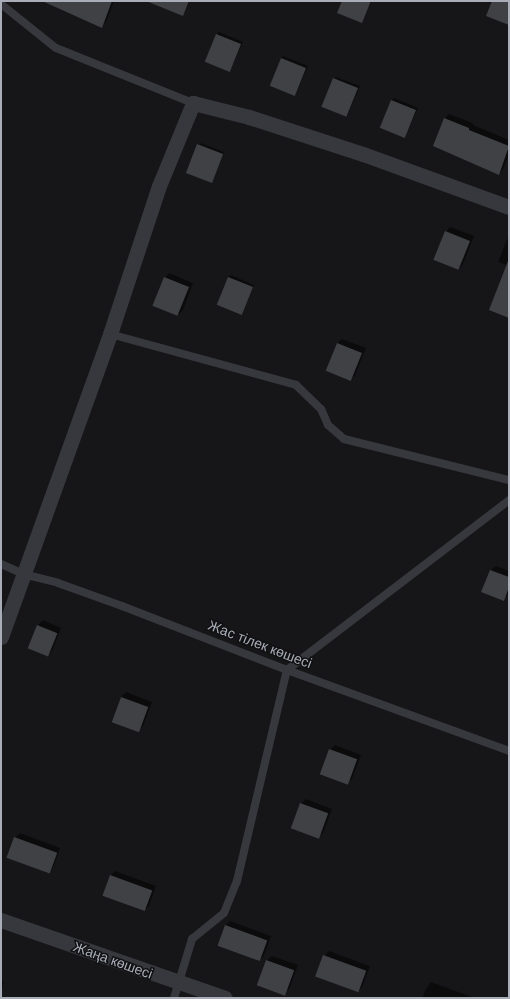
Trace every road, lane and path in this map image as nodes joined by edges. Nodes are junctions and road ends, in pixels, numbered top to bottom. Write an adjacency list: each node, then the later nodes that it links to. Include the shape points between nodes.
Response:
1 (1, 4): 2 (lane, via 56,48)
2 (192, 103): 3 (street, via 249,117 356,151); 4 (street, via 159,186)
3 (509, 207)
4 (110, 334): 5 (lane, via 296,385 321,409 328,425 344,439); 8 (street)
5 (509, 480)
6 (509, 500): 10 (lane)
7 (1, 564): 8 (lane, Жас тілек көшесі)
8 (23, 574): 9 (street); 10 (lane, Жас тілек көшесі, via 58,583 122,606)
9 (1, 637)
10 (287, 670): 11 (lane, Жас тілек көшесі); 13 (lane, via 237,881 224,913 192,939)
11 (509, 751)
12 (1, 920): 13 (street, Жаңа көшесі)
13 (179, 983): 14 (lane); 15 (street, Жаңа көшесі)
14 (174, 998)
15 (225, 998)

